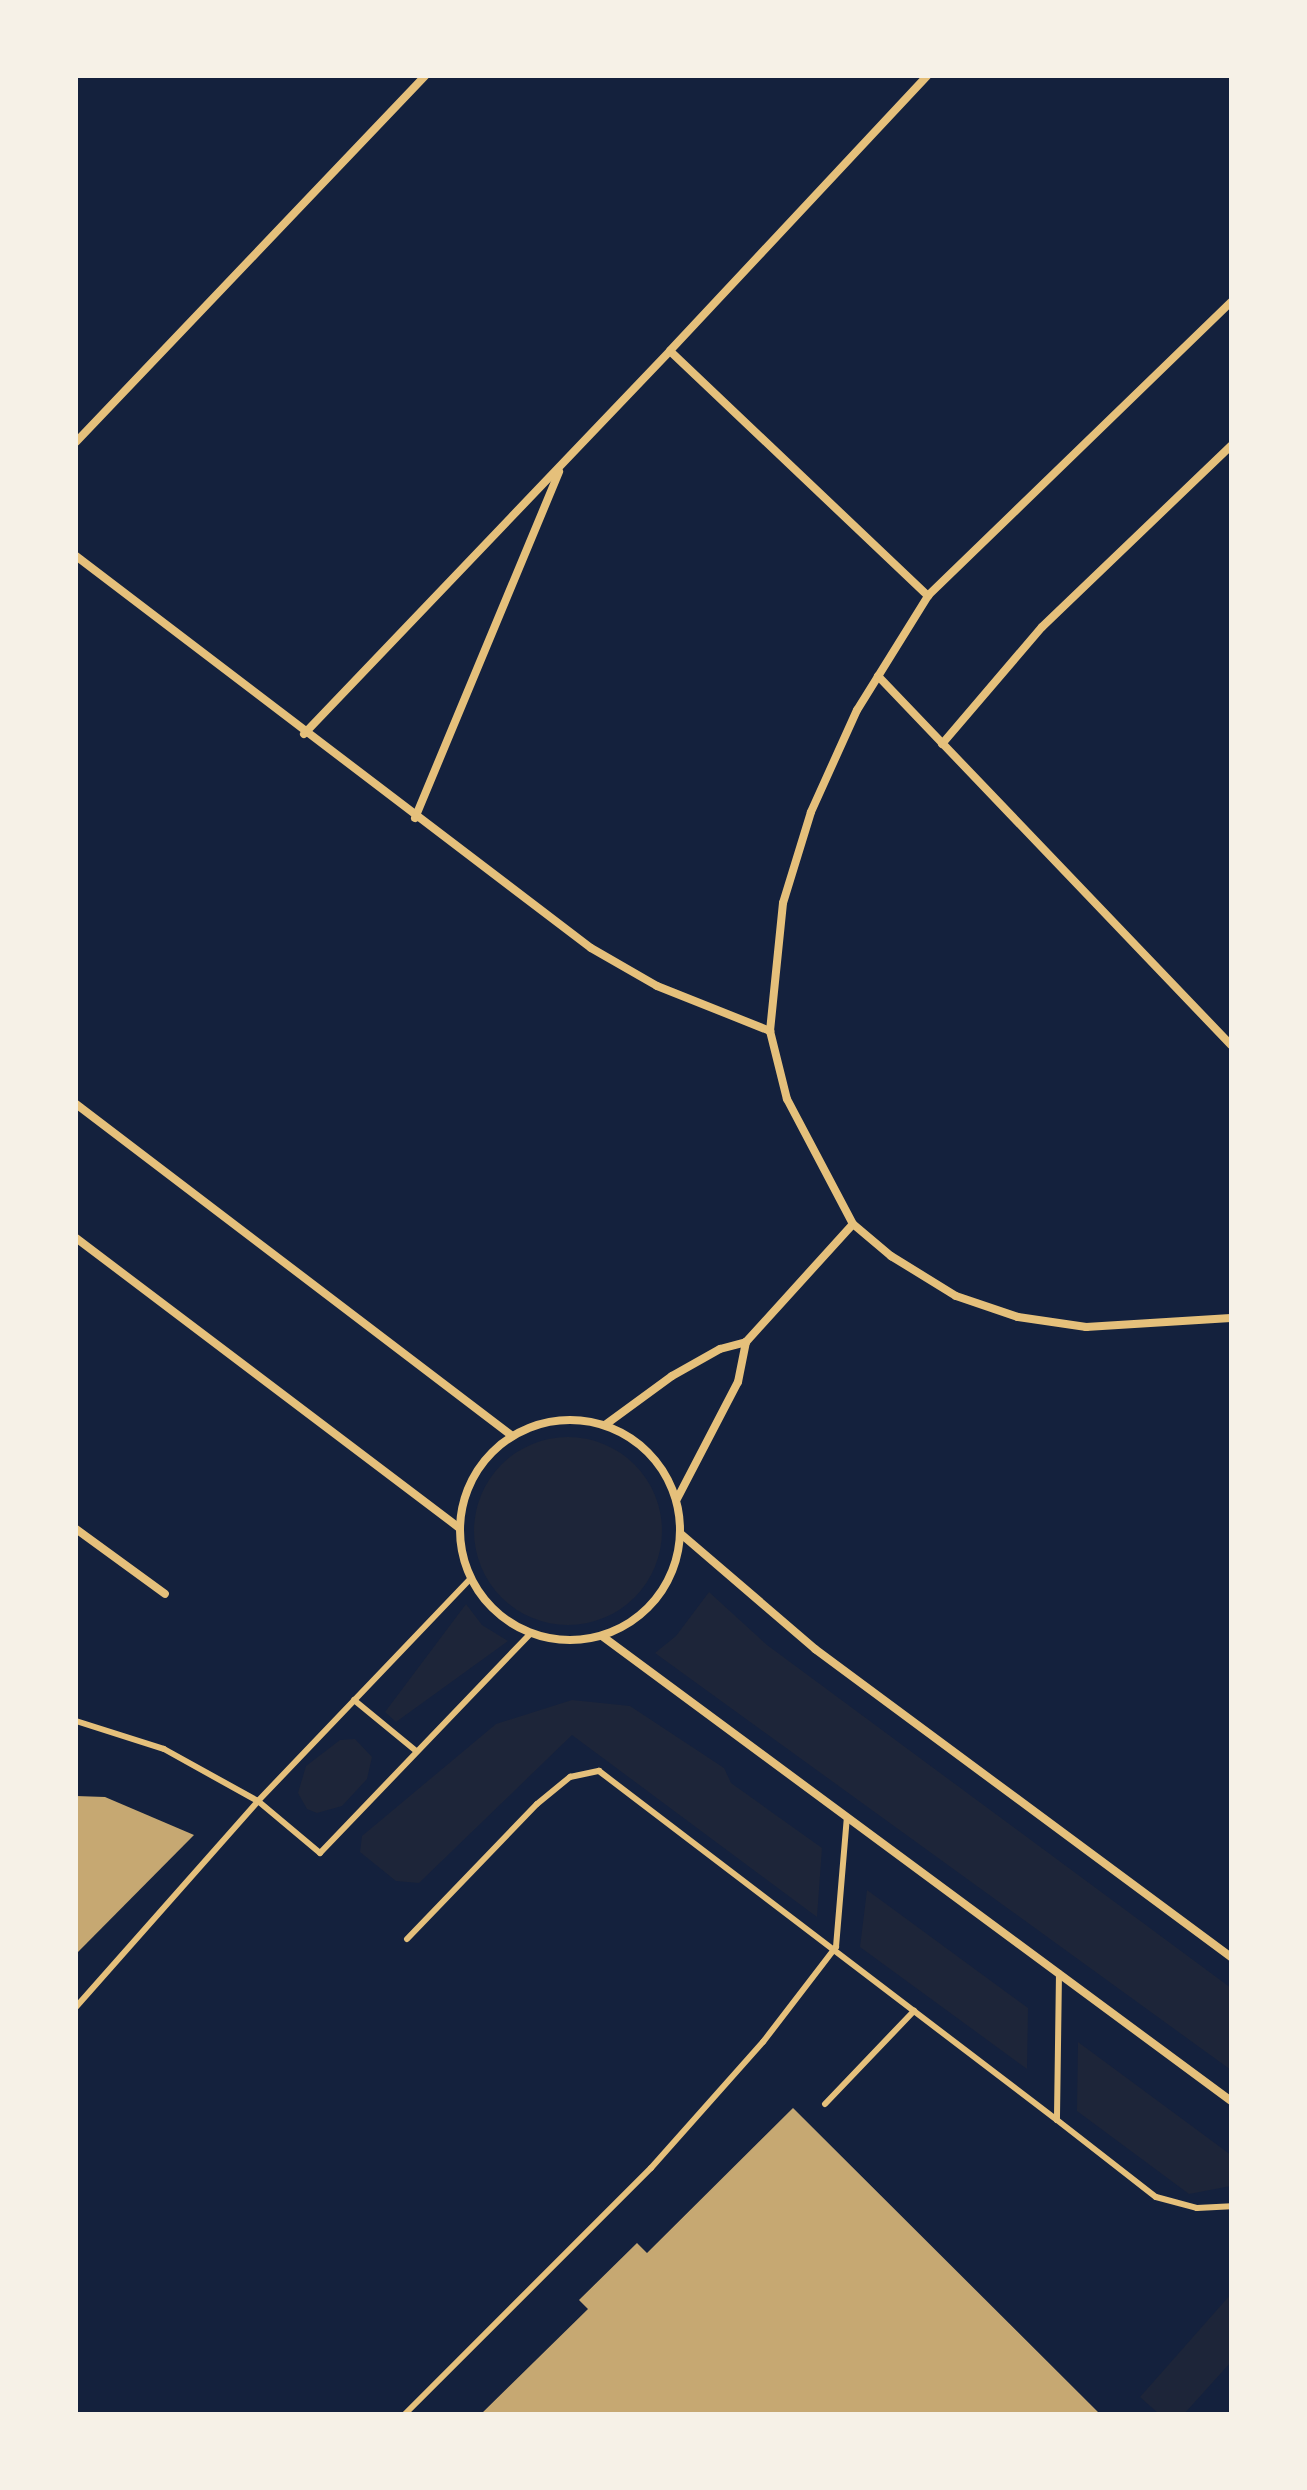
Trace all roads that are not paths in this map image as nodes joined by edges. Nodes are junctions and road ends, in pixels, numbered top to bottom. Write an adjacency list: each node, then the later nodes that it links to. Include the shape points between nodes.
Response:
1 (425, 76): 5 (street)
2 (927, 76): 4 (street)
3 (1231, 302): 9 (street)
4 (670, 351): 7 (street); 9 (street)
5 (76, 442)
6 (1231, 446): 12 (street, via 1042,627)
7 (561, 466): 11 (street); 13 (street)
8 (76, 556): 11 (street)
9 (928, 596): 10 (street)
10 (878, 676): 12 (street); 14 (street, via 857,710 802,842 783,903)
11 (304, 734): 13 (street)
12 (942, 744): 15 (street)
13 (415, 818): 14 (street, via 591,948 657,986)
14 (770, 1031): 17 (street, via 787,1099)
15 (1231, 1045)
16 (76, 1104): 22 (street)
17 (853, 1224): 19 (street, via 891,1256 956,1296 1018,1317 1086,1327); 20 (street)
18 (76, 1238): 24 (street)
19 (1230, 1320)
20 (746, 1342): 21 (street, via 720,1349 672,1376); 23 (street, via 738,1382)
21 (605, 1425): 22 (street, via 557,1420); 23 (street, via 636,1441 653,1458)
22 (511, 1435): 24 (street, via 484,1459 465,1491)
23 (677, 1499): 26 (street)
24 (458, 1527): 27 (street)
25 (76, 1529): 28 (street)
26 (681, 1534): 30 (street, via 670,1579 661,1591 642,1615); 38 (street, via 815,1649)
27 (470, 1579): 29 (street, via 495,1612); 31 (lane)
28 (165, 1594)
29 (530, 1634): 30 (street, via 566,1641); 33 (lane)
30 (602, 1636): 35 (street)
31 (354, 1700): 33 (lane); 34 (lane)
32 (76, 1721): 34 (lane, via 164,1749)
33 (416, 1751): 34 (lane, via 320,1853)
34 (258, 1801): 40 (lane)
35 (847, 1817): 37 (lane); 39 (street)
36 (407, 1939): 37 (lane, via 537,1804 570,1777 599,1771)
37 (836, 1947): 41 (lane); 46 (lane, via 763,2042 651,2168)
38 (1231, 1957)
39 (1059, 1973): 42 (street); 44 (lane)
40 (76, 2007)
41 (914, 2011): 43 (lane); 44 (lane)
42 (1231, 2101)
43 (825, 2104)
44 (1057, 2120): 45 (lane, via 1156,2197 1197,2208)
45 (1231, 2206)
46 (405, 2414)

